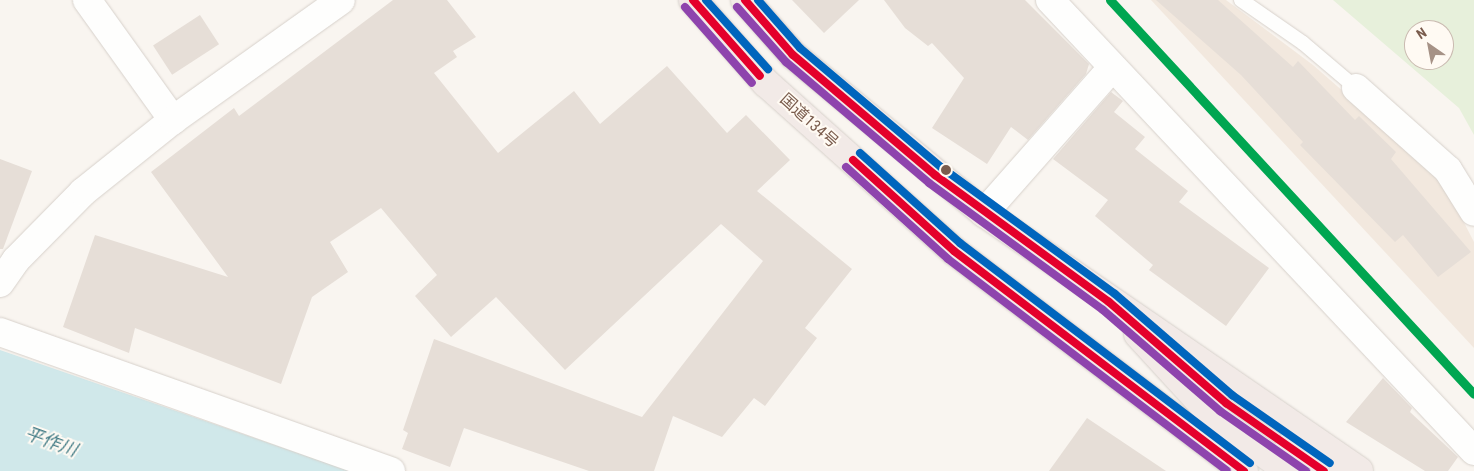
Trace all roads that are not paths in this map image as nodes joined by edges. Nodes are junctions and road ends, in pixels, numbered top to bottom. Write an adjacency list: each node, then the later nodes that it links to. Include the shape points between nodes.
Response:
1 (87, 0): 9 (street)
2 (341, 0): 9 (street)
3 (745, 0): 11 (highway, via 793,55)
4 (1050, 0): 7 (street)
5 (1241, 0): 8 (lane, via 1304,43)
6 (695, 1): 18 (highway, 国道134号, via 766,82 954,251)
7 (1111, 69): 11 (street); 15 (street)
8 (1356, 88): 10 (street, via 1448,170)
9 (173, 120): 12 (street, via 83,192 16,260)
10 (1474, 212)
11 (984, 213): 13 (highway)
12 (0, 283)
13 (1108, 302): 19 (highway, via 1216,420); 20 (highway, via 1226,403); 21 (highway)
14 (0, 332): 17 (street)
15 (1474, 451)
16 (1474, 464): 22 (street)
17 (391, 471)
18 (1244, 471)
19 (1289, 471)
20 (1324, 471)
21 (1358, 471)
22 (1469, 471)

